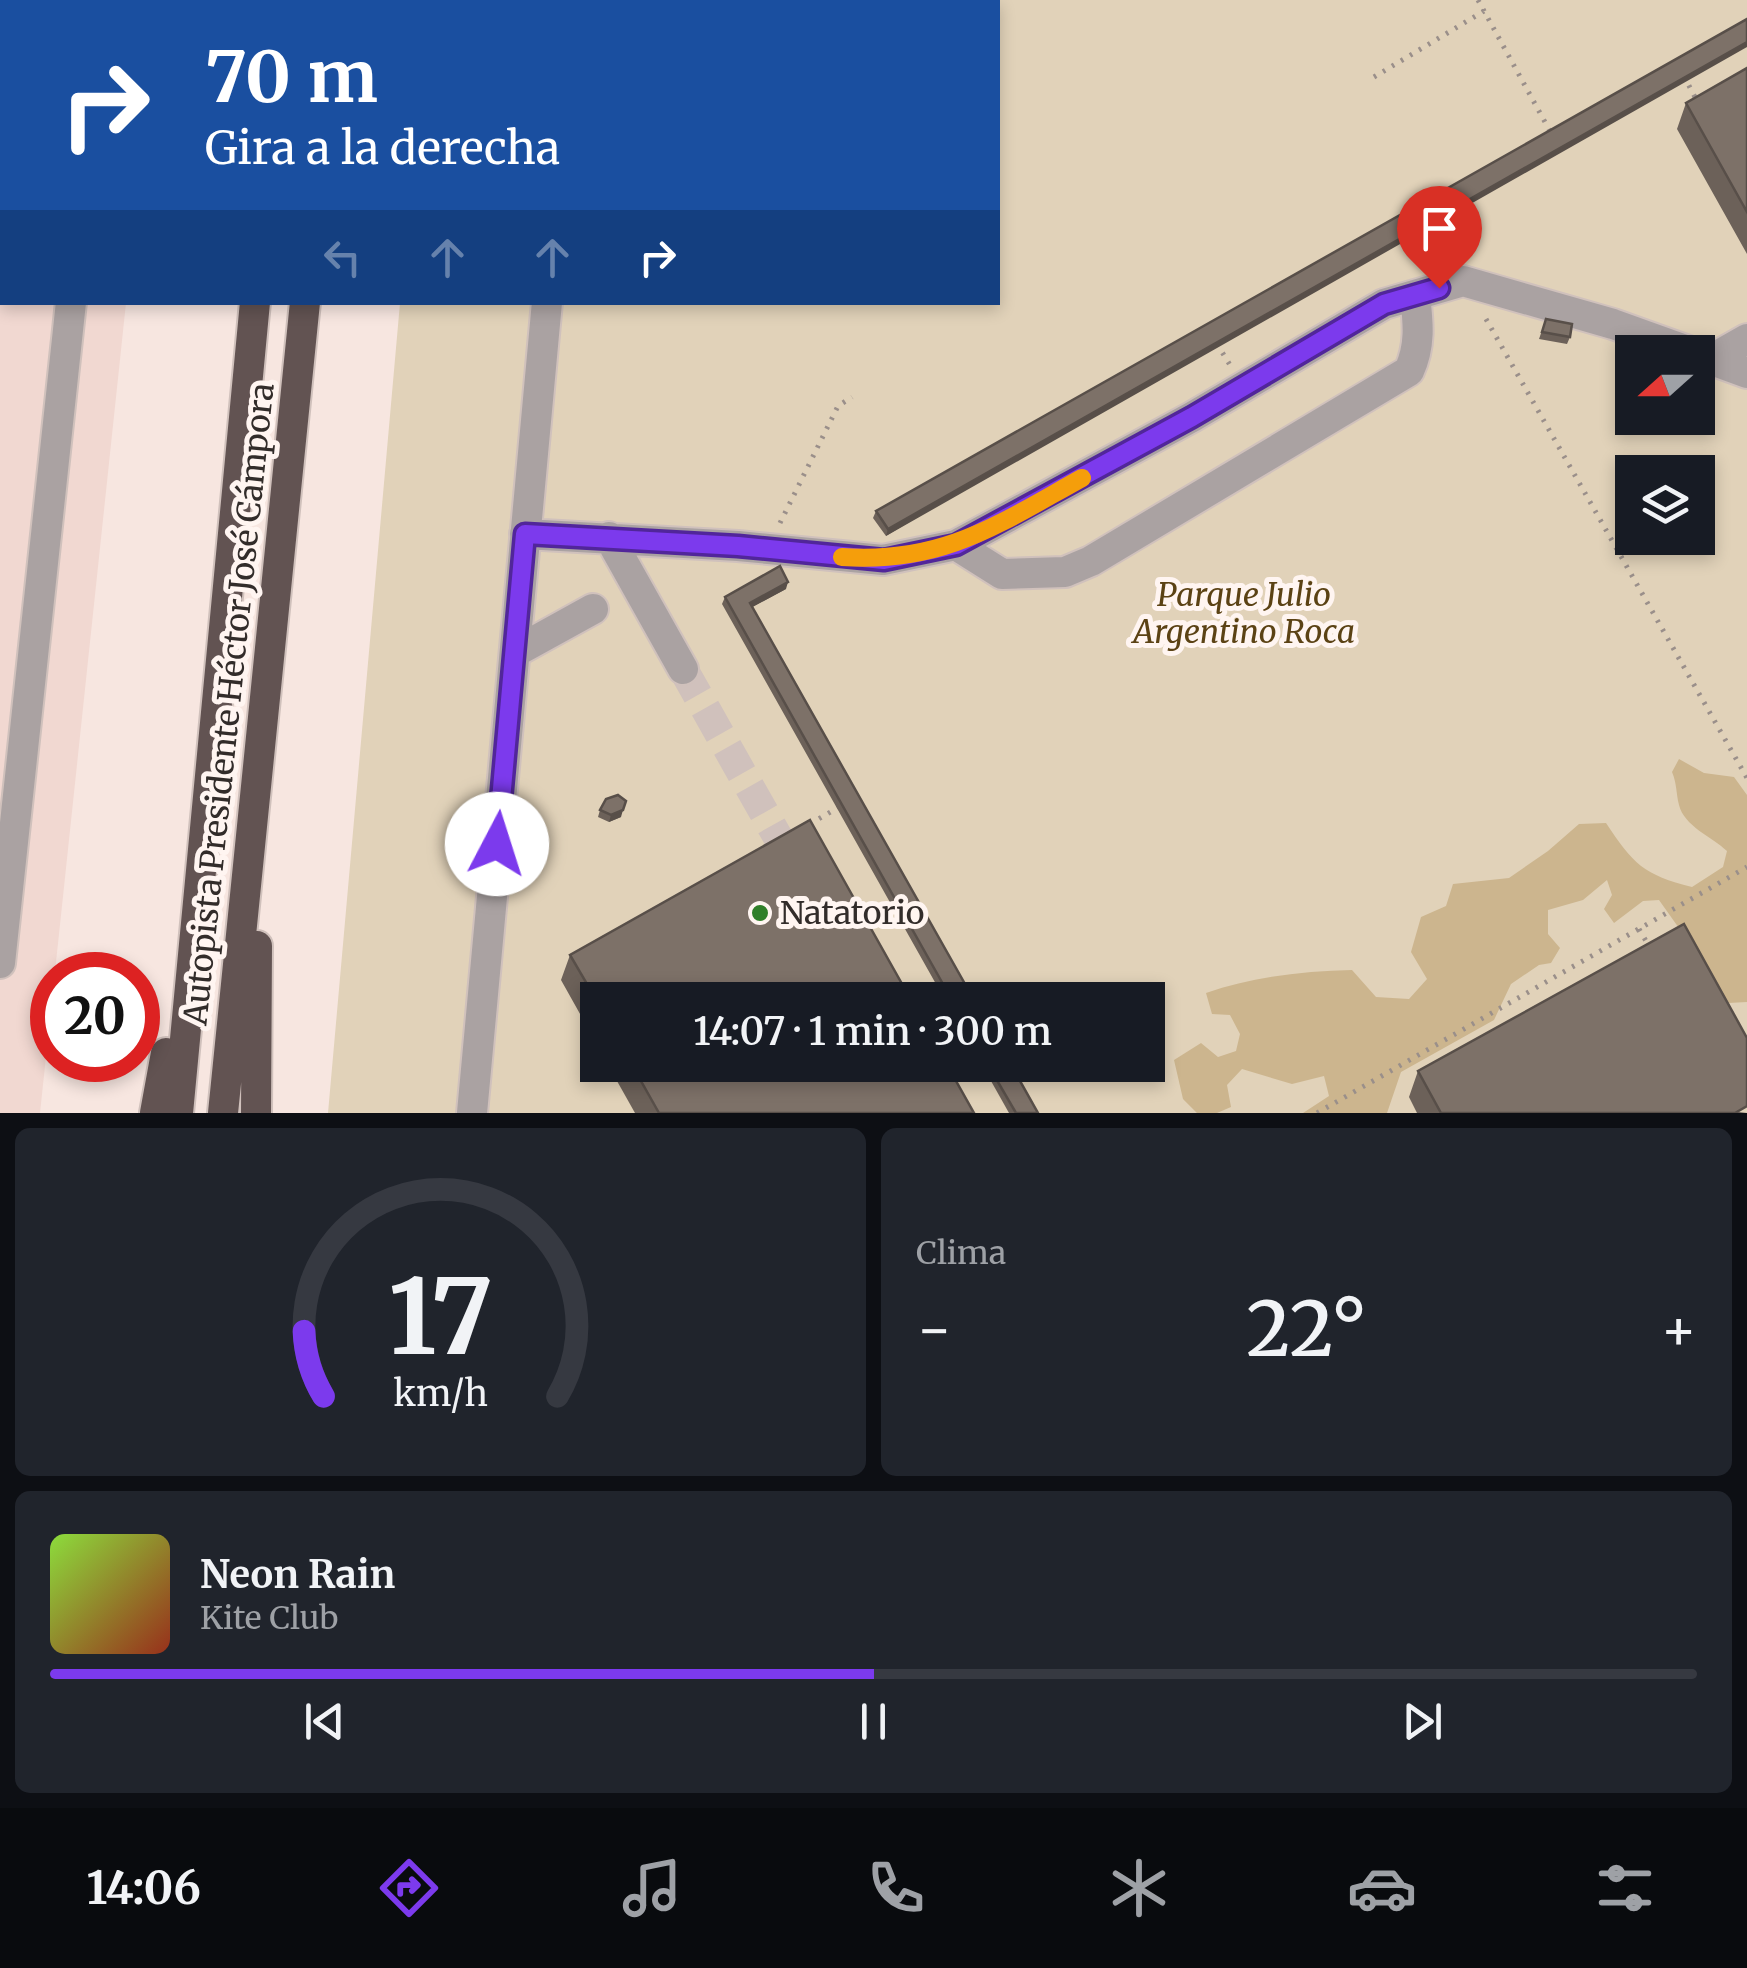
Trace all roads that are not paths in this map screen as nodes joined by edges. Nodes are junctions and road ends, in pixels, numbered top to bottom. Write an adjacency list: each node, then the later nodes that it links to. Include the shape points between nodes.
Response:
1 (1414, 295): 6 (lane, via 1463,281); 13 (lane, via 1384,304); 13 (lane, via 1419,333 1409,371 1091,560 1065,572 1002,574)
2 (71, 305): 19 (lane)
3 (255, 305): 18 (highway, Autopista Presidente Héctor José Cámpora)
4 (305, 305): 17 (highway, Autopista Presidente Héctor José Cámpora)
5 (547, 305): 11 (lane)
6 (1642, 335)
7 (1747, 339): 8 (lane)
8 (1715, 351)
9 (1715, 361): 10 (lane)
10 (1747, 373)
11 (525, 534): 12 (lane); 15 (lane)
12 (609, 538): 13 (lane, via 884,560); 16 (lane)
13 (956, 545)
14 (593, 609): 15 (lane)
15 (514, 652): 24 (lane)
16 (683, 669)
17 (256, 789): 22 (highway, Autopista Presidente Héctor José Cámpora); 23 (highway)
18 (202, 838): 20 (highway); 21 (highway, Autopista Presidente Héctor José Cámpora)
19 (0, 963)
20 (156, 1113)
21 (178, 1113)
22 (223, 1113)
23 (256, 1113)
24 (472, 1113)

